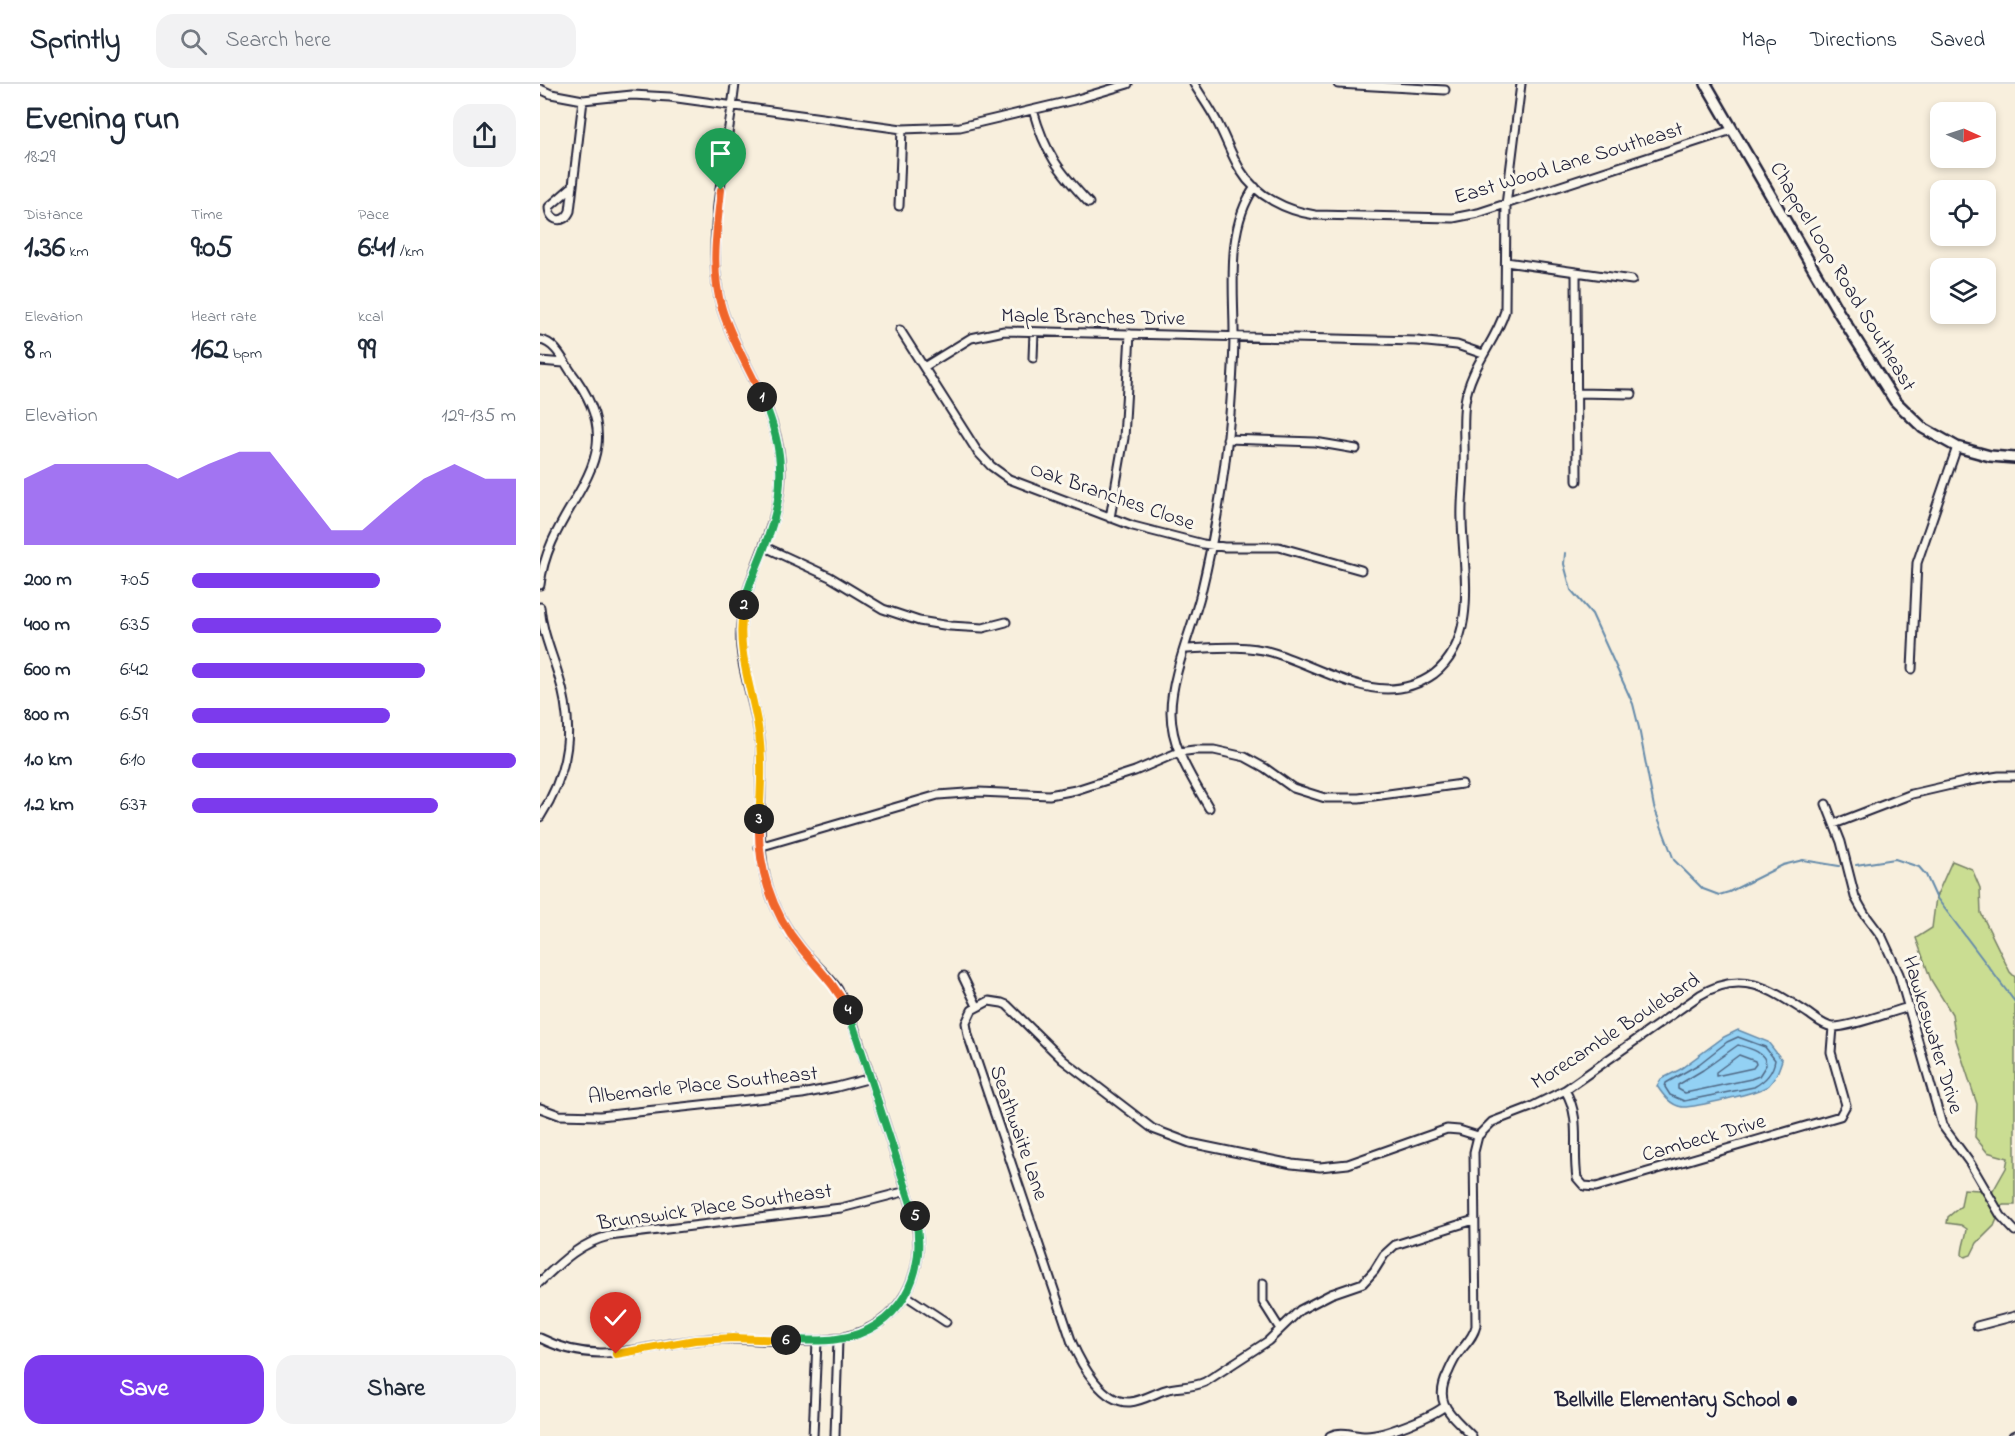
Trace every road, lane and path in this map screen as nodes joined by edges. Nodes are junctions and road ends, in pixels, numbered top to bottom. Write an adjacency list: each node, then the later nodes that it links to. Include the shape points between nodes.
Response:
1 (735, 84): 10 (street)
2 (1128, 84): 11 (street)
3 (1194, 84): 15 (street, East Wood Lane Southeast, via 1242,173)
4 (1338, 84): 8 (street)
5 (1521, 84): 17 (street)
6 (1706, 84): 13 (street, Chappel Loop Road Southeast)
7 (540, 89): 9 (street)
8 (1445, 90)
9 (583, 100): 10 (street, via 632,95); 14 (street)
10 (732, 105): 12 (street); 41 (street, via 716,234 717,285 722,310 769,413 779,447 779,499)
11 (1033, 110): 12 (street, via 960,127); 16 (street, via 1050,156)
12 (902, 129): 18 (street)
13 (1732, 130): 17 (street, East Wood Lane Southeast); 35 (street, Chappel Loop Road Southeast, via 1895,401 1923,428)
14 (573, 186): 14 (street, via 568,216 557,220 550,215 549,207)
15 (1255, 187): 17 (street, East Wood Lane Southeast, via 1281,206 1315,215 1453,218); 25 (street, via 1244,204 1237,231)
16 (1089, 203)
17 (1506, 205): 19 (street)
18 (899, 206)
19 (1506, 262): 20 (street); 27 (street, via 1505,311)
20 (1576, 272): 21 (street); 32 (street)
21 (1632, 280)
22 (900, 330): 31 (street, Oak Branches Close)
23 (1034, 332): 24 (street, Maple Branches Drive); 28 (street); 31 (street, Maple Branches Drive, via 981,334)
24 (1130, 334): 25 (street, Maple Branches Drive); 39 (street, via 1124,438)
25 (1234, 336): 27 (street, Maple Branches Drive, via 1432,341); 34 (street)
26 (540, 340): 30 (street, via 553,347)
27 (1483, 354): 46 (street, via 1470,379 1464,411 1464,621 1453,652 1439,670 1412,685 1379,689 1255,648)
28 (1033, 358)
29 (540, 361): 30 (street)
30 (564, 363): 43 (street, via 591,406 597,449 587,481 550,543)
31 (924, 367): 39 (street, Oak Branches Close, via 977,451 992,466 1023,485)
32 (1576, 393): 33 (street); 38 (street)
33 (1632, 394)
34 (1227, 439): 36 (street, via 1315,442); 40 (street)
35 (1957, 447): 37 (street, Chappel Loop Road Southeast); 47 (street, via 1917,563)
36 (1356, 449)
37 (2015, 458)
38 (1577, 481)
39 (1110, 518): 40 (street, Oak Branches Close)
40 (1211, 546): 42 (street, Oak Branches Close, via 1279,547); 46 (street)
41 (765, 547): 45 (street, via 830,577 883,609 919,621 983,628); 55 (street, via 745,598 740,636 760,740)
42 (1361, 570)
43 (540, 585)
44 (540, 607): 53 (street, via 545,640 563,692 568,731 561,777)
45 (1006, 622)
46 (1185, 649): 48 (street, via 1171,711)
47 (1912, 669)
48 (1179, 752): 50 (street, via 1236,753 1293,788 1325,798 1359,798); 52 (street); 55 (street, via 1076,790 1048,795 938,795)
49 (2015, 776): 54 (street, via 1968,781 1912,794)
50 (1462, 784)
51 (1826, 804): 54 (street, Hawkeswater Drive)
52 (1209, 808)
53 (540, 817)
54 (1834, 824): 58 (street, Hawkeswater Drive, via 1855,897 1886,945)
55 (759, 848): 60 (street, via 778,911 801,947 839,991)
56 (963, 977): 57 (street)
57 (977, 1006): 63 (street, via 989,1001 1007,1005 1053,1052 1131,1114 1162,1134 1190,1143 1292,1164 1329,1167 1447,1129); 73 (street, Seathwaite Lane, via 968,1015 968,1035 1072,1343 1101,1389 1113,1399 1127,1402 1200,1385)
58 (1909, 1007): 59 (street); 66 (street, Hawkeswater Drive, via 1942,1125 1976,1171 2001,1216)
59 (1833, 1027): 61 (street, Morecamble Boulebard, via 1770,989 1745,982 1726,984 1700,995); 61 (street, Cambeck Drive, via 1831,1052 1846,1105 1840,1116 1596,1187 1584,1185 1577,1178 1575,1114)
60 (870, 1078): 62 (street, Albemarle Place Southeast, via 811,1092 600,1116 559,1115); 64 (street)
61 (1564, 1090): 63 (street, Morecamble Boulebard, via 1496,1119)
62 (540, 1108)
63 (1478, 1136): 65 (street, via 1474,1152)
64 (907, 1191): 67 (street, Brunswick Place Southeast, via 841,1208 609,1236 577,1250); 69 (street, via 920,1251)
65 (1474, 1221): 73 (street, Seathwaite Lane, via 1395,1245 1363,1283 1309,1304); 77 (street, via 1476,1326 1444,1380 1441,1394)
66 (2015, 1231)
67 (540, 1282)
68 (1263, 1283): 73 (street, via 1263,1302)
69 (904, 1296): 71 (street); 75 (street, via 890,1315 873,1327)
70 (2015, 1316): 72 (street)
71 (946, 1322)
72 (1977, 1326)
73 (1280, 1329)
74 (540, 1338): 76 (street, via 563,1348 595,1354 713,1339)
75 (838, 1339): 76 (street); 79 (street)
76 (817, 1341): 78 (street)
77 (1445, 1406): 80 (street, via 1427,1417 1373,1435); 81 (street)
78 (813, 1436)
79 (835, 1436)
80 (1330, 1436)
81 (1472, 1436)

